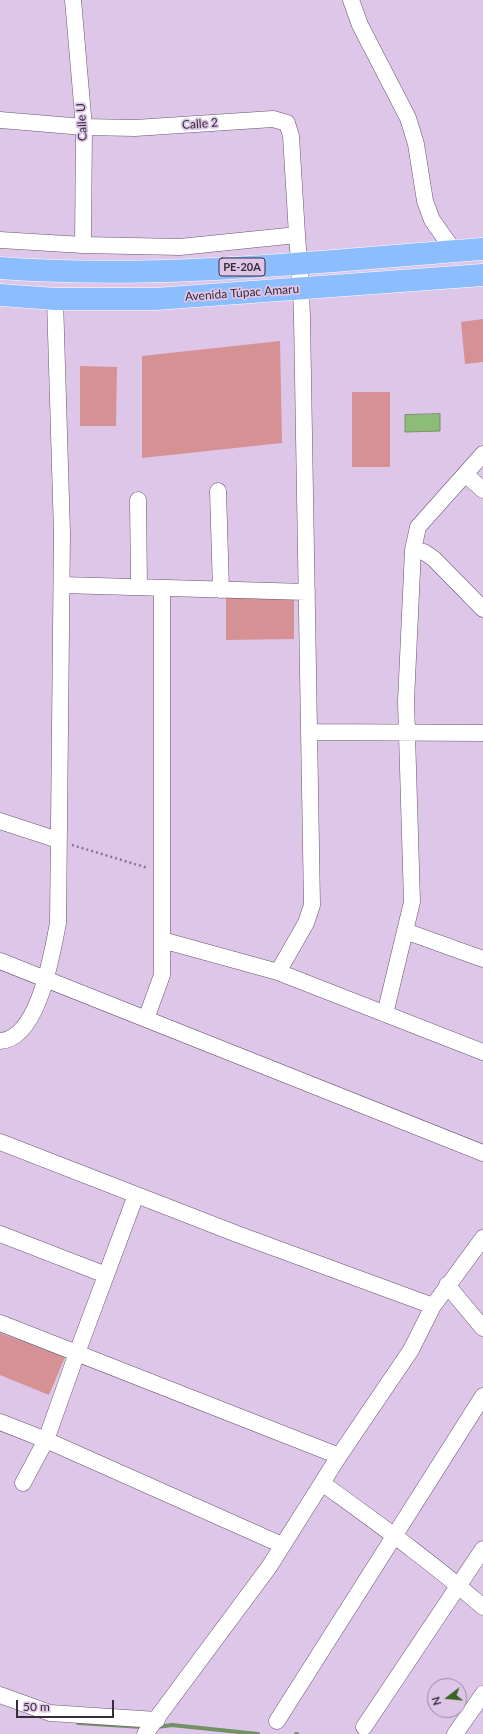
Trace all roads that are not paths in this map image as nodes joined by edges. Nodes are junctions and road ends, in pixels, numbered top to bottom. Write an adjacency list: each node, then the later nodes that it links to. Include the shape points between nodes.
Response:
1 (73, 0): 4 (street, Calle U)
2 (351, 0): 9 (street, via 360,26 408,118 416,144 425,201 432,220)
3 (0, 120): 4 (street, Calle 2)
4 (84, 127): 5 (street, Calle 2, via 135,128 273,119 287,123 291,136); 7 (street, Calle U)
5 (297, 235): 7 (street, via 180,247); 10 (street)
6 (0, 240): 7 (street)
7 (83, 245)
8 (483, 249): 9 (highway, PE-20A)
9 (454, 251): 10 (highway, PE-20A)
10 (299, 263): 11 (highway, PE-20A, via 150,272 54,272); 13 (street)
11 (0, 268)
12 (483, 275): 13 (highway, Avenida Túpac Amaru / PE-20A)
13 (301, 289): 15 (highway, Avenida Túpac Amaru / PE-20A, via 156,299); 26 (street)
14 (0, 295): 15 (highway, Avenida Túpac Amaru / PE-20A)
15 (55, 299): 22 (street)
16 (483, 454): 17 (street)
17 (465, 474): 18 (street); 21 (street, via 418,527)
18 (483, 490)
19 (218, 491): 25 (street)
20 (138, 500): 23 (street)
21 (413, 550): 27 (street, via 424,552 434,559); 29 (street)
22 (62, 585): 23 (street); 32 (street)
23 (139, 587): 24 (street)
24 (162, 588): 25 (street); 34 (street)
25 (220, 590): 26 (street)
26 (307, 592): 28 (street)
27 (483, 609)
28 (309, 732): 29 (street); 37 (street, via 312,905 306,923)
29 (407, 732): 30 (street); 33 (street, via 412,902)
30 (483, 732)
31 (0, 821): 32 (street)
32 (58, 840): 38 (street, via 58,923)
33 (405, 931): 35 (street); 39 (street)
34 (162, 940): 37 (street); 40 (street, via 162,975)
35 (483, 959)
36 (0, 961): 38 (street)
37 (278, 972): 39 (street)
38 (47, 979): 40 (street); 41 (street, via 30,1018 21,1031 7,1040)
39 (385, 1014): 42 (street)
40 (146, 1019): 44 (street)
41 (0, 1041)
42 (483, 1052)
43 (0, 1142): 45 (street)
44 (483, 1152)
45 (136, 1195): 48 (street); 50 (street)
46 (0, 1234): 48 (street)
47 (483, 1238): 49 (street)
48 (106, 1275): 53 (street)
49 (447, 1285): 50 (street); 52 (street)
50 (433, 1306): 57 (street, via 411,1350)
51 (0, 1323): 53 (street)
52 (483, 1328)
53 (77, 1353): 56 (street); 57 (street)
54 (483, 1396): 60 (street)
55 (0, 1422): 56 (street)
56 (46, 1440): 59 (street); 61 (street)
57 (339, 1456): 58 (street)
58 (322, 1483): 60 (street); 61 (street)
59 (23, 1484)
60 (394, 1536): 63 (street); 68 (street)
61 (282, 1546): 67 (street)
62 (483, 1549): 63 (street)
63 (459, 1585): 64 (street); 69 (street)
64 (483, 1607)
65 (483, 1694): 71 (street)
66 (0, 1695): 67 (street, via 50,1713)
67 (157, 1720): 70 (street)
68 (277, 1721)
69 (364, 1727)
70 (145, 1734)
71 (455, 1734)

